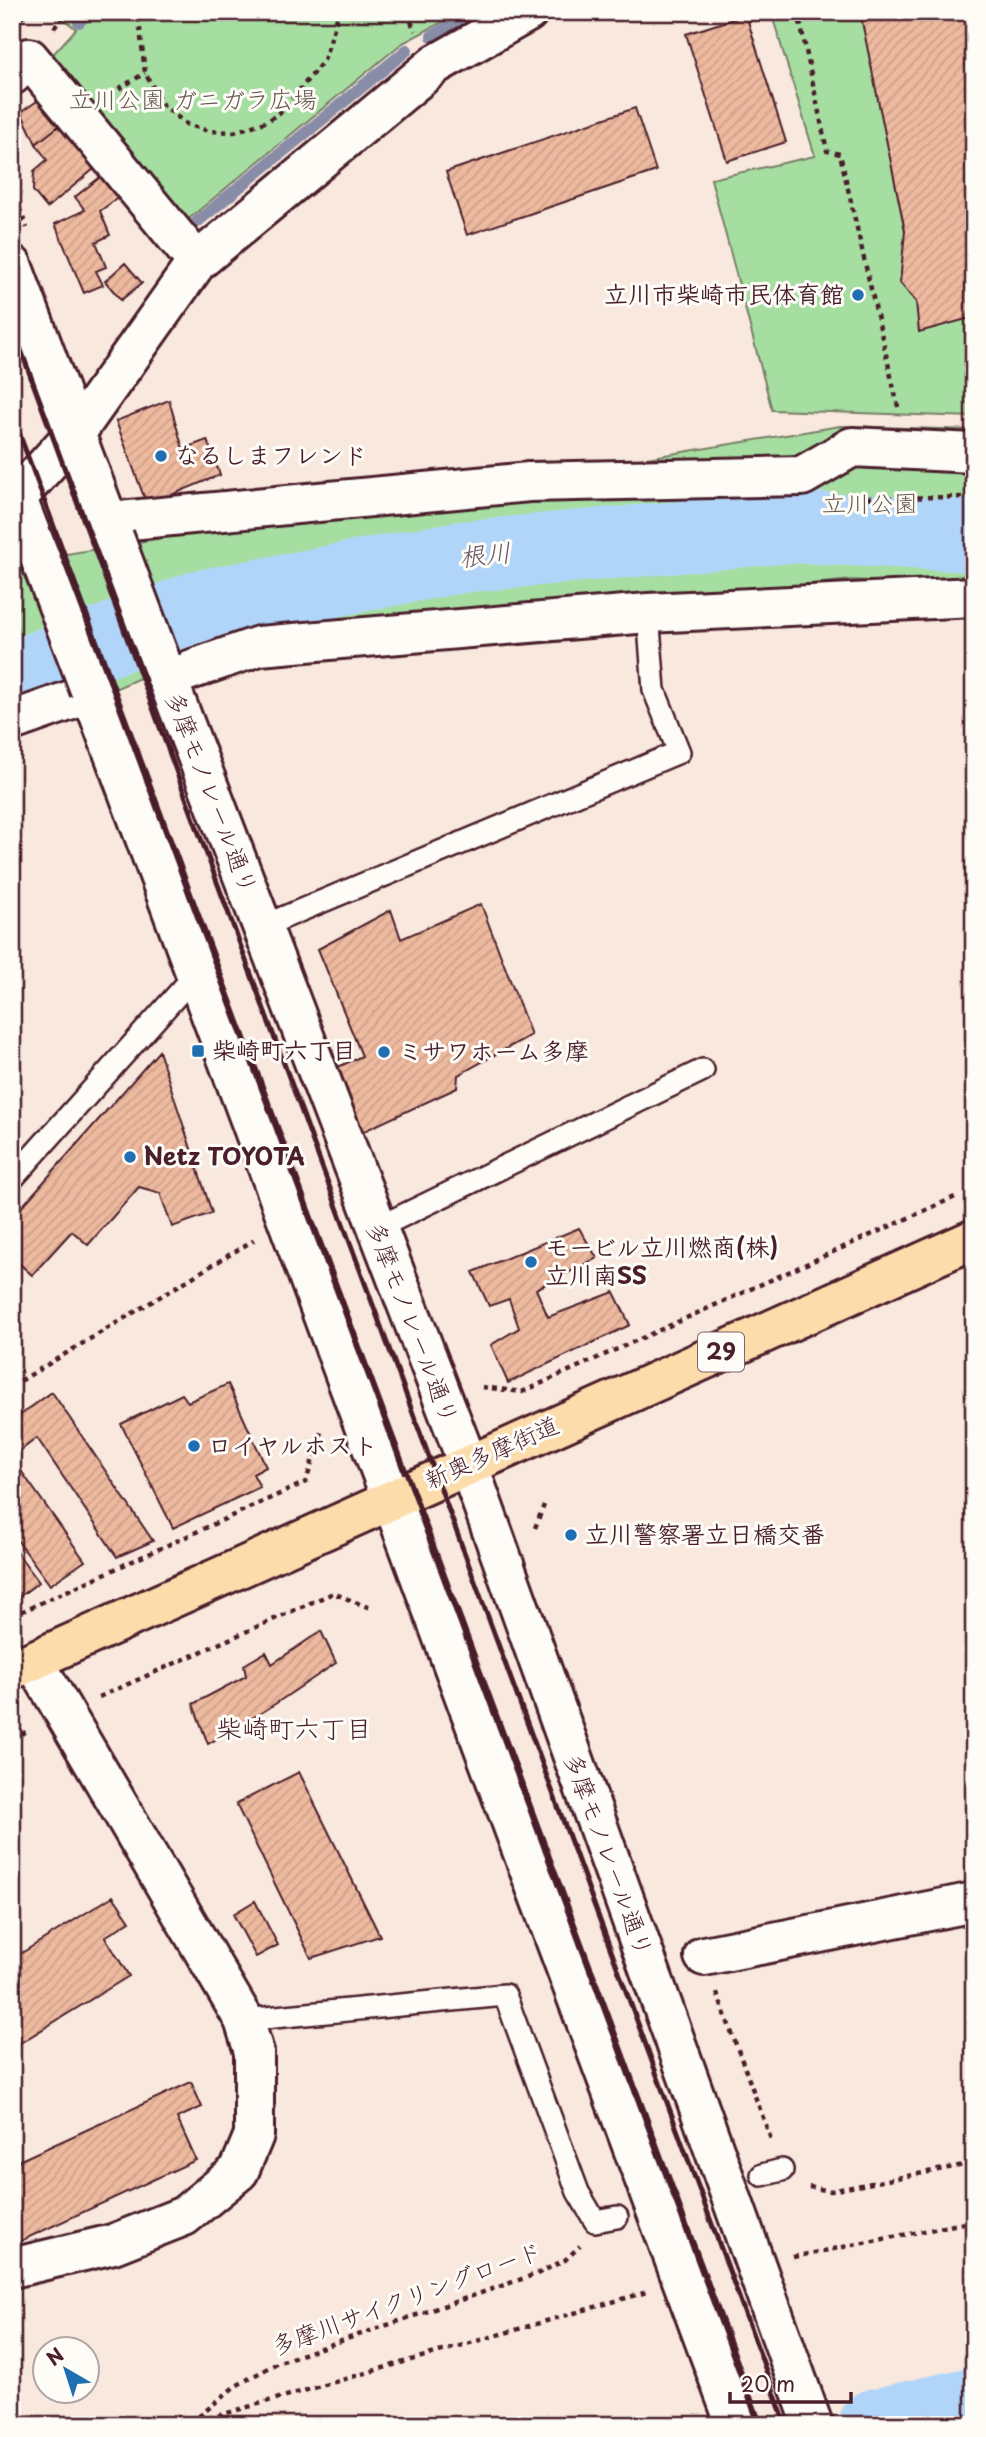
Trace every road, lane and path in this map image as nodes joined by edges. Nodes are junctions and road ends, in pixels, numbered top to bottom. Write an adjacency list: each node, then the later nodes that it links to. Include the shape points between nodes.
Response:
1 (130, 12): 2 (path, via 139,20 145,73 163,105 186,124 234,132 268,121 284,110 324,60)
2 (339, 12)
3 (528, 12): 6 (main road, via 436,64)
4 (798, 12): 8 (path, via 827,151 840,153)
5 (12, 75): 6 (main road, via 29,58)
6 (197, 262): 9 (main road)
7 (12, 265): 9 (main road, 多摩モノレール通り)
8 (899, 414)
9 (77, 431): 11 (main road); 12 (main road, 多摩モノレール通り)
10 (974, 453): 12 (main road, via 852,447 802,476 529,482)
11 (14, 496): 16 (main road, bridge)
12 (112, 529): 15 (main road, 多摩モノレール通り, bridge)
13 (974, 597): 14 (main road)
14 (648, 613): 15 (main road, via 259,646); 18 (lane, via 654,690 679,752)
15 (164, 670): 18 (main road, 多摩モノレール通り)
16 (91, 692): 17 (main road); 19 (main road)
17 (12, 721)
18 (261, 928): 24 (main road, 多摩モノレール通り)
19 (195, 975): 21 (lane); 23 (main road)
20 (703, 1070): 24 (lane)
21 (12, 1179)
22 (955, 1197): 26 (path, via 522,1392 486,1389)
23 (288, 1220): 27 (path); 30 (main road)
24 (375, 1229): 28 (main road, 多摩モノレール通り)
25 (974, 1239): 28 (main road, 新奥多摩街道 / 29)
26 (476, 1382)
27 (12, 1386)
28 (468, 1464): 30 (main road, 新奥多摩街道 / 29); 48 (main road, 多摩モノレール通り)
29 (306, 1482): 32 (path)
30 (390, 1498): 33 (main road, 新奥多摩街道 / 29); 47 (main road)
31 (370, 1608): 34 (path, via 334,1592)
32 (12, 1616)
33 (23, 1665): 34 (main road)
34 (65, 1714): 35 (path); 38 (main road)
35 (12, 1738)
36 (974, 1902): 37 (main road)
37 (704, 1956): 39 (path, via 772,2172 800,2185 831,2191)
38 (244, 2020): 41 (lane, via 505,1995 578,2192); 44 (main road, via 254,2052 254,2135 239,2171 184,2216 113,2244)
39 (974, 2163)
40 (617, 2217): 41 (lane)
41 (595, 2221): 46 (path, 多摩川サイクリングロード, via 587,2239 565,2260 277,2363 234,2387)
42 (974, 2221): 43 (path)
43 (791, 2258)
44 (12, 2269)
45 (654, 2290): 46 (path)
46 (188, 2425)
47 (736, 2425)
48 (813, 2425)

